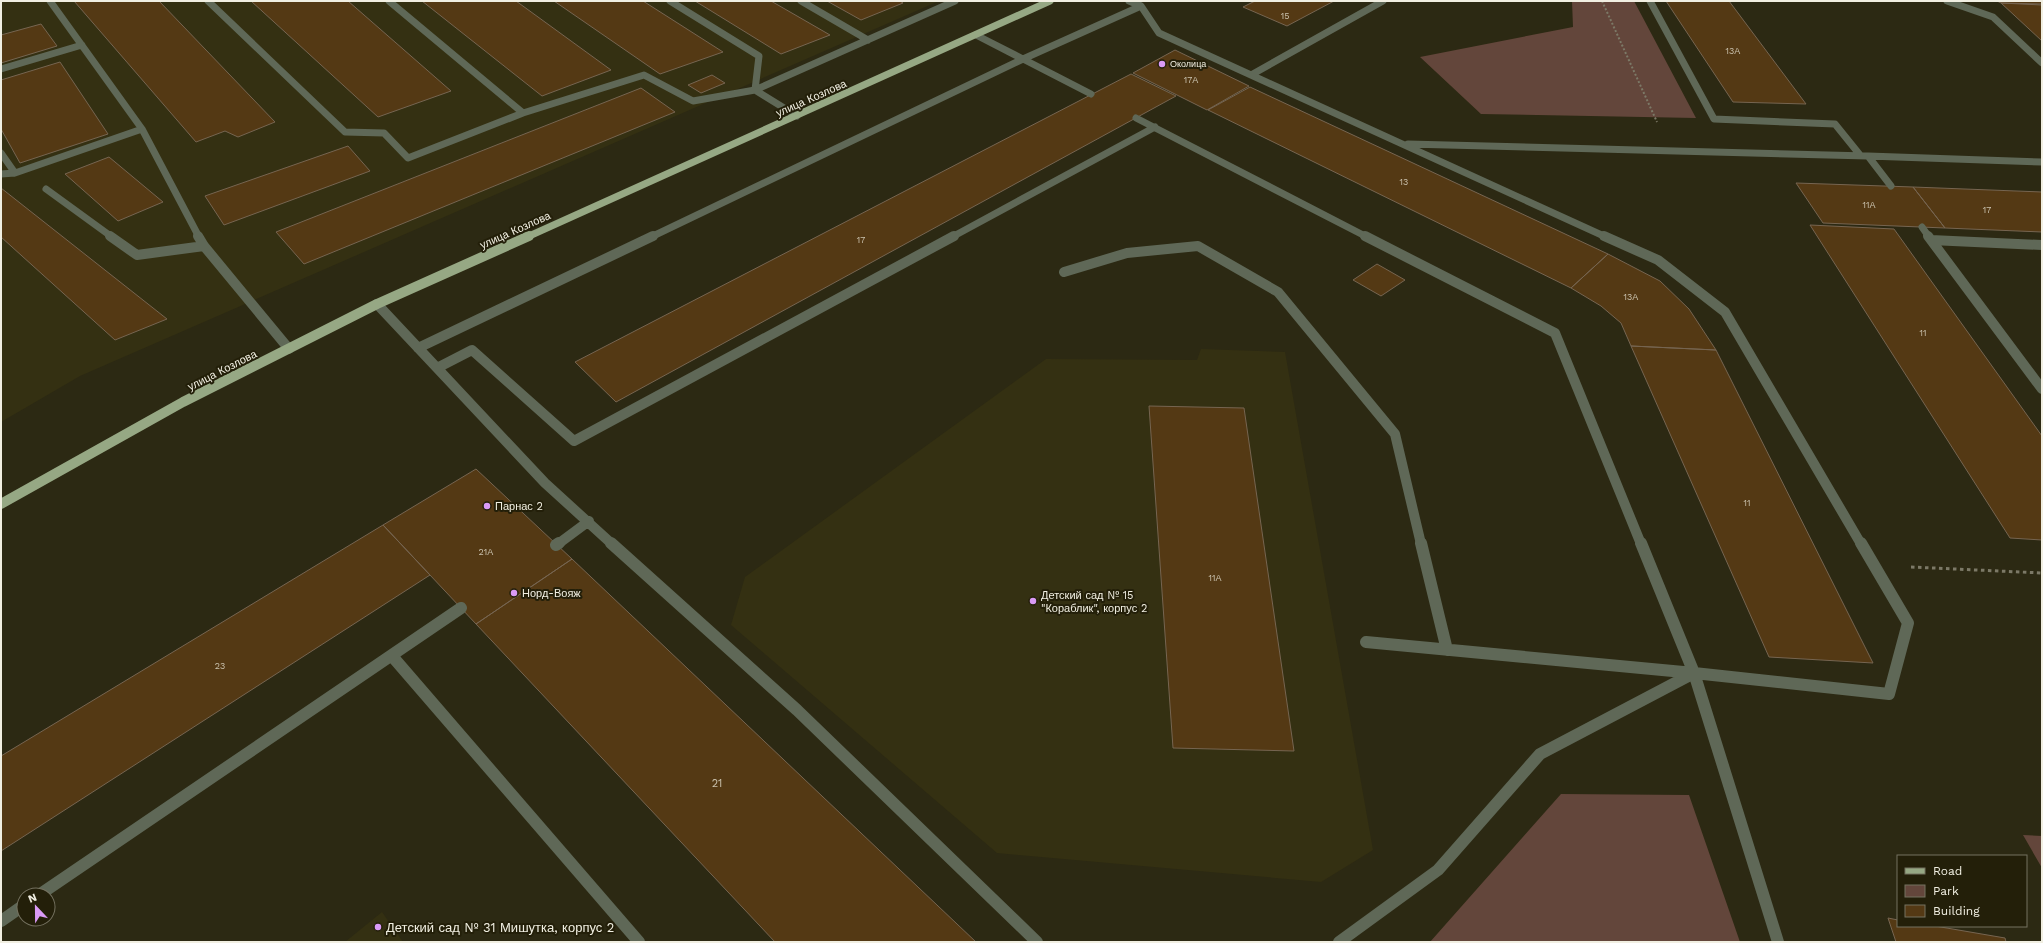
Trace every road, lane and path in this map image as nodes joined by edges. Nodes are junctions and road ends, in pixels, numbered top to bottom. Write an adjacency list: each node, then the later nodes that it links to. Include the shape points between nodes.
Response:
1 (50, 1): 18 (lane)
2 (208, 1): 25 (lane, via 345,132 384,133 408,158)
3 (389, 1): 25 (lane)
4 (670, 1): 23 (lane, via 759,56)
5 (801, 1): 17 (lane)
6 (931, 1): 15 (lane)
7 (955, 1): 15 (lane)
8 (1050, 1): 16 (main road, улица Козлова)
9 (1129, 1): 14 (lane)
10 (1383, 1): 22 (lane)
11 (1602, 1): 31 (path)
12 (1650, 1): 33 (lane, via 1714,119 1835,124)
13 (1947, 1): 20 (lane, via 1993,17)
14 (1141, 6): 19 (lane); 22 (lane, via 1160,33)
15 (942, 7): 17 (lane)
16 (976, 35): 19 (lane); 26 (main road, улица Козлова)
17 (868, 40): 23 (lane)
18 (82, 45): 21 (lane); 29 (lane)
19 (1023, 59): 24 (lane); 45 (lane)
20 (2042, 63)
21 (1, 69)
22 (1251, 75): 30 (lane)
23 (755, 90): 25 (lane, via 693,101 644,75); 26 (lane)
24 (1091, 94)
25 (523, 113)
26 (797, 116): 44 (main road, улица Козлова)
27 (1136, 118): 28 (lane)
28 (1155, 127): 47 (lane, via 574,441 472,350); 58 (lane, via 1555,333)
29 (142, 129): 35 (lane); 42 (lane)
30 (1402, 144): 31 (lane); 52 (lane, via 1658,260 1725,312)
31 (1670, 150): 33 (lane)
32 (1, 153): 35 (lane)
33 (1864, 156): 34 (lane); 37 (lane)
34 (2042, 162)
35 (15, 173): 36 (lane)
36 (1, 174)
37 (1891, 186)
38 (46, 189): 42 (lane, via 137,255)
39 (1922, 227): 40 (lane)
40 (1931, 240): 41 (lane); 48 (lane)
41 (2042, 245)
42 (204, 246): 46 (lane)
43 (1064, 272): 56 (lane, via 1127,253 1198,246 1278,292 1395,434)
44 (377, 304): 45 (lane); 46 (main road, улица Козлова)
45 (418, 348): 47 (lane)
46 (289, 349): 49 (main road, улица Козлова, via 183,402)
47 (438, 368): 50 (lane, via 545,483)
48 (2042, 389)
49 (1, 504)
50 (589, 521): 51 (lane); 63 (lane, via 797,710)
51 (556, 545)
52 (1874, 565): 53 (path); 58 (lane, via 1908,623 1889,694)
53 (2042, 572)
54 (461, 608): 57 (lane)
55 (1366, 642): 56 (lane)
56 (1447, 650): 58 (lane)
57 (392, 656): 59 (lane); 62 (lane)
58 (1694, 673): 64 (lane, via 1540,754 1438,870); 65 (lane)
59 (51, 887)
60 (16, 910): 61 (lane)
61 (1, 920)
62 (639, 942)
63 (1037, 942)
64 (1339, 942)
65 (1778, 942)

